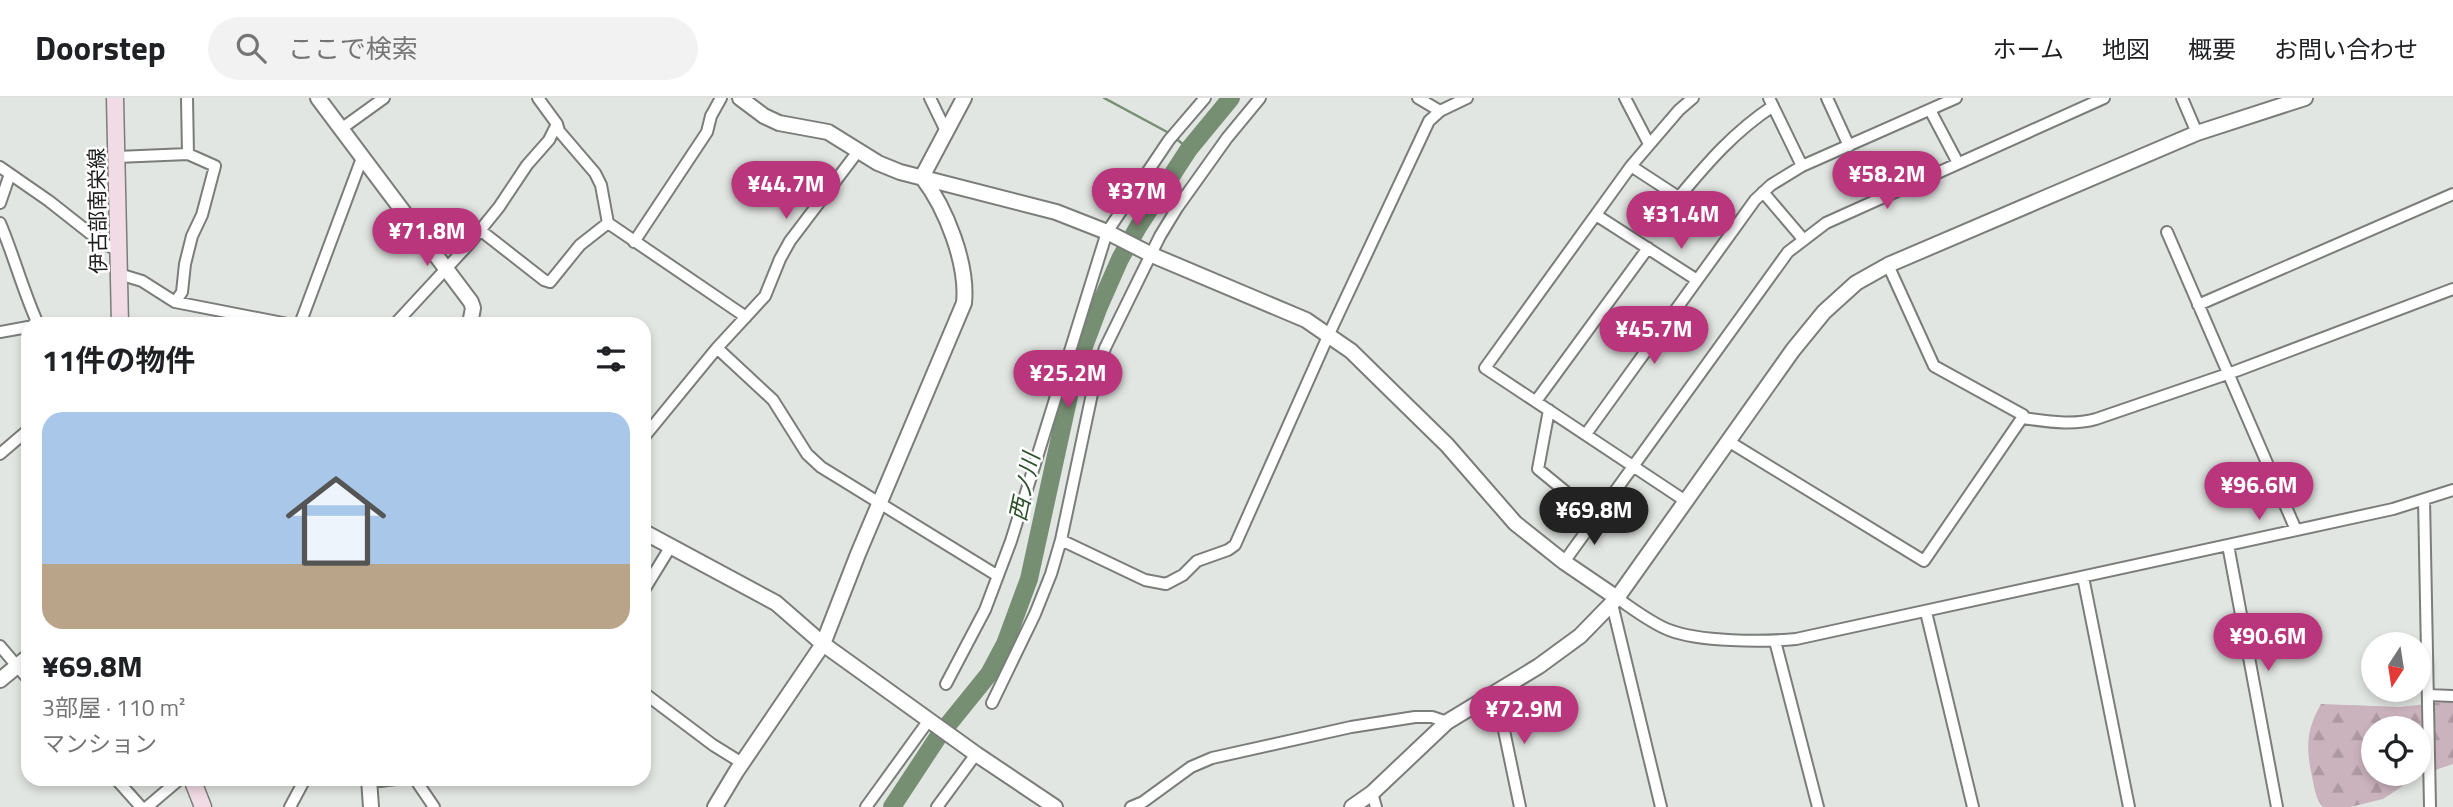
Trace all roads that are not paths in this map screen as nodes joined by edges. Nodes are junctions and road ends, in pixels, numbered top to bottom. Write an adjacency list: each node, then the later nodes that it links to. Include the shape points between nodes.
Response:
1 (115, 98): 32 (main road, 伊古部南栄線)
2 (187, 98): 31 (street)
3 (318, 98): 25 (street)
4 (384, 98): 25 (street)
5 (538, 98): 24 (street)
6 (720, 98): 51 (street, via 707,132)
7 (740, 98): 30 (street, via 779,123 828,132)
8 (930, 98): 26 (street)
9 (964, 98): 26 (street)
10 (1205, 98): 47 (street, via 1173,135)
11 (1260, 98): 54 (street, via 1177,208)
12 (1418, 98): 23 (street)
13 (1467, 98): 23 (street)
14 (1625, 98): 28 (street)
15 (1693, 98): 28 (street)
16 (1827, 98): 29 (street)
17 (1956, 98): 22 (street)
18 (2104, 98): 34 (street)
19 (2182, 98): 27 (street)
20 (2305, 98): 27 (street)
21 (1771, 102): 36 (street); 41 (street, via 1722,146)
22 (1930, 110): 29 (street); 34 (street)
23 (1440, 111): 71 (street, via 1429,121)
24 (557, 124): 45 (street, via 595,173); 46 (street)
25 (341, 129): 33 (street)
26 (947, 133): 38 (street)
27 (2197, 133): 55 (street)
28 (1649, 144): 35 (street)
29 (1849, 146): 36 (street)
30 (859, 150): 38 (street, via 878,163); 68 (street, via 790,241 768,291)
31 (188, 154): 32 (street); 60 (street, via 215,166)
32 (117, 157): 53 (main road, 伊古部南栄線)
33 (362, 158): 56 (street); 65 (street)
34 (1958, 163): 50 (street, via 1826,223)
35 (1631, 166): 41 (street); 43 (street)
36 (1802, 166): 39 (street)
37 (5, 170): 42 (street); 53 (street)
38 (922, 177): 47 (street, via 1056,212); 86 (street, via 934,192 963,271 964,303)
39 (1763, 192): 48 (street); 50 (street)
40 (2453, 194): 61 (street)
41 (1679, 197): 48 (street)
42 (0, 203)
43 (1595, 215): 52 (street); 74 (street, via 1485,368)
44 (0, 223): 62 (street)
45 (608, 223): 46 (street, via 580,245 550,282); 51 (street)
46 (480, 230): 56 (street)
47 (1107, 232): 54 (street); 94 (street)
48 (1732, 232): 58 (street)
49 (2167, 232): 61 (street)
50 (1803, 239): 82 (street, via 1788,252)
51 (634, 242): 68 (street)
52 (1648, 248): 58 (street); 74 (street)
53 (119, 251): 57 (main road, 伊古部南栄線)
54 (1152, 256): 71 (street, via 1306,320); 90 (street, via 1105,348)
55 (1888, 265): 76 (street, via 1934,366); 80 (street, via 1856,283 1824,312)
56 (447, 270): 66 (street); 67 (street, via 471,302)
57 (119, 274): 60 (street, via 142,281); 63 (main road, 伊古部南栄線)
58 (1697, 280): 78 (street)
59 (2453, 289): 73 (street)
60 (175, 302): 64 (street)
61 (2198, 305): 73 (street)
62 (35, 317)
63 (120, 317)
64 (252, 317)
65 (303, 317)
66 (402, 317)
67 (471, 317)
68 (746, 317): 72 (street)
69 (21, 328): 70 (street)
70 (0, 332)
71 (1329, 334): 90 (street, via 1235,545 1197,561 1166,584 1144,580); 93 (street, via 1447,445 1504,513)
72 (717, 348): 77 (street); 86 (street, via 773,400 807,454)
73 (2226, 374): 76 (street, via 2084,422); 88 (street)
74 (1536, 401): 75 (street)
75 (1549, 410): 78 (street); 87 (street, via 1538,470)
76 (2022, 418): 80 (street, via 1924,561)
77 (651, 428)
78 (1586, 434): 82 (street)
79 (21, 436): 81 (street)
80 (1728, 441): 85 (street)
81 (0, 454)
82 (1635, 466): 85 (street); 87 (street)
83 (2453, 490): 84 (street)
84 (2424, 499): 88 (street); 99 (street)
85 (1685, 500): 97 (street)
86 (880, 502): 94 (street); 101 (street)
87 (1599, 514): 93 (street)
88 (2296, 530): 91 (street)
89 (651, 536): 92 (street)
90 (1062, 540): 112 (street, via 1043,597)
91 (2228, 545): 95 (street); 141 (street)
92 (671, 546): 96 (street); 101 (street, via 776,603)
93 (1564, 562): 97 (street)
94 (998, 576): 106 (street)
95 (2083, 578): 98 (street); 140 (street)
96 (651, 579)
97 (1614, 601): 100 (street, via 1668,630 1707,638); 107 (street, via 1580,636); 137 (street)
98 (1926, 612): 100 (street); 139 (street)
99 (2427, 632)
100 (1775, 641): 138 (street)
101 (823, 644): 113 (street); 116 (street)
102 (0, 646): 103 (street)
103 (21, 661)
104 (21, 664): 105 (street)
105 (0, 680)
106 (946, 684)
107 (1496, 692): 114 (street); 136 (street)
108 (2431, 695): 109 (street)
109 (2453, 696)
110 (651, 698): 116 (street)
111 (2428, 702): 142 (street)
112 (992, 703)
113 (929, 720): 115 (street); 131 (street)
114 (1447, 722): 123 (street); 134 (street, via 1432,717 1352,727 1212,758)
115 (976, 754): 132 (street); 133 (street)
116 (742, 763): 130 (street)
117 (122, 786): 124 (street)
118 (172, 786): 125 (street)
119 (195, 786): 126 (main road)
120 (301, 786): 127 (street)
121 (370, 786): 128 (street)
122 (420, 786): 129 (street)
123 (1374, 800): 135 (street)
124 (141, 807)
125 (147, 807)
126 (203, 807)
127 (290, 807)
128 (372, 807)
129 (435, 807)
130 (715, 807)
131 (866, 807)
132 (937, 807)
133 (1055, 807)
134 (1131, 807)
135 (1352, 807)
136 (1520, 807)
137 (1661, 807)
138 (1818, 807)
139 (1973, 807)
140 (2129, 807)
141 (2277, 807)
142 (2430, 807)

